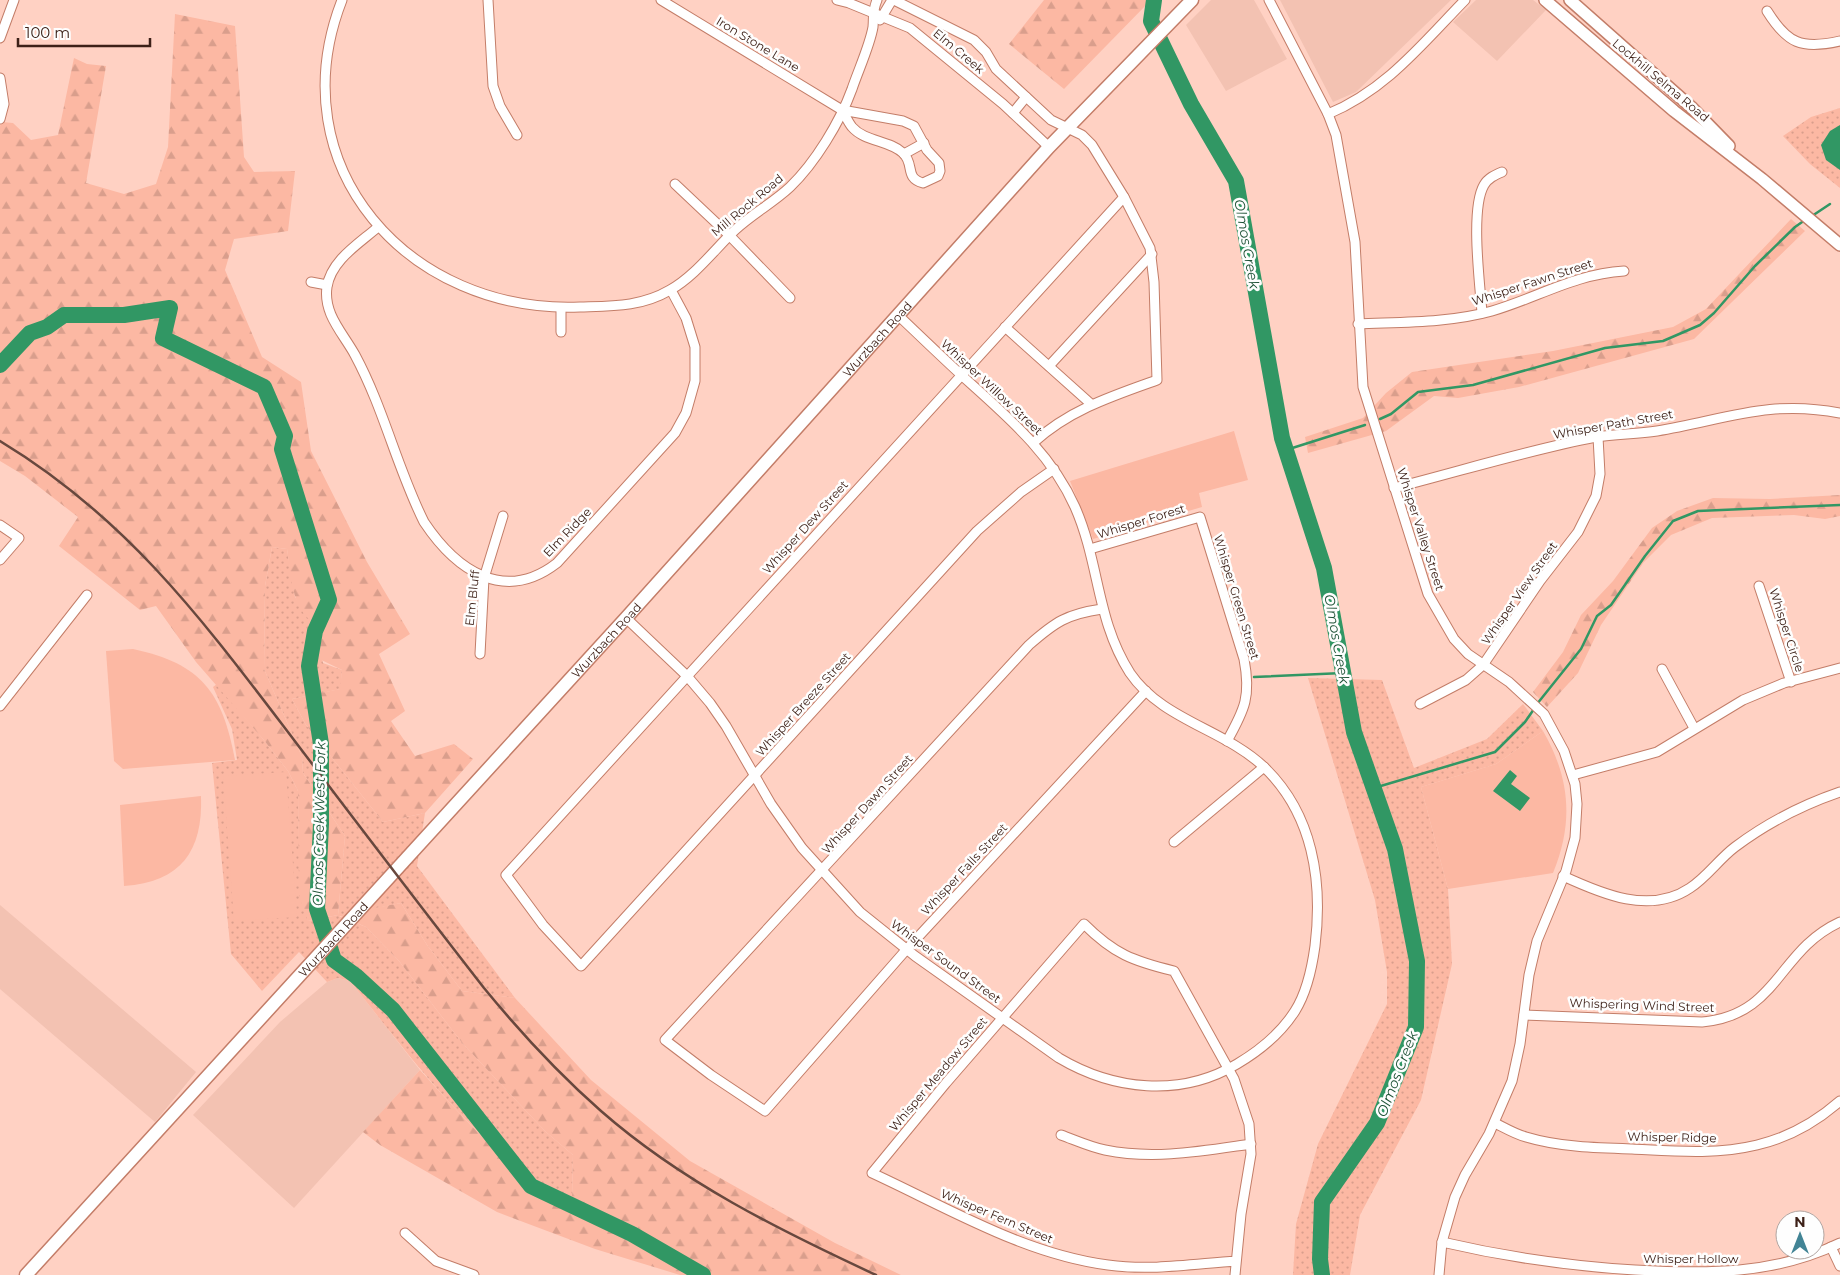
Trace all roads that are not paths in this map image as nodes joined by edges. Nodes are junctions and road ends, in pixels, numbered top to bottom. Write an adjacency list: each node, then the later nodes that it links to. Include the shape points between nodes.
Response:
1 (14, 0): 18 (street)
2 (342, 0): 35 (street, Mill Rock Road, via 326,67 325,106 342,171 364,210)
3 (488, 0): 27 (street, via 493,86 500,106)
4 (661, 0): 22 (street, Iron Stone Lane)
5 (837, 0): 14 (street, Elm Creek)
6 (877, 0): 14 (street, Mill Rock Road)
7 (893, 0): 16 (street, Mill Rock Road); 21 (street, Elm Creek, via 974,40 996,68)
8 (1269, 0): 24 (street, Whisper Valley Street)
9 (1464, 0): 24 (street, via 1378,87)
10 (1545, 0): 15 (main road, Lockhill Selma Road)
11 (1188, 2): 26 (main road, Wurzbach Road)
12 (1572, 2): 15 (street); 32 (main road, Lockhill Selma Road, via 1691,107)
13 (1767, 11): 19 (street, via 1780,31 1791,40 1817,45)
14 (872, 12): 16 (street, Elm Creek); 17 (street, Mill Rock Road)
15 (1563, 16): 32 (main road, Lockhill Selma Road, via 1674,111)
16 (884, 17): 17 (street, Mill Rock Road); 23 (street, Elm Creek, via 910,28)
17 (873, 27): 22 (street, Mill Rock Road)
18 (0, 38)
19 (1840, 41)
20 (0, 78): 25 (street, via 4,104)
21 (1026, 97): 23 (street); 26 (street, Elm Creek, via 1051,120)
22 (842, 110): 28 (street, via 902,121 914,126); 30 (street, via 852,128); 36 (street, Mill Rock Road, via 803,172 775,200)
23 (1013, 113): 29 (street, Elm Creek)
24 (1328, 114): 47 (street, Whisper Valley Street, via 1336,135 1354,234)
25 (0, 119)
26 (1068, 127): 29 (main road, Wurzbach Road); 34 (street, Elm Creek, via 1092,145)
27 (517, 135)
28 (924, 143): 30 (street); 30 (street, via 939,163 938,176 931,180 923,183 913,178)
29 (1049, 147): 46 (main road, Wurzbach Road)
30 (904, 154)
31 (1502, 172): 45 (street, via 1492,176 1484,185 1477,212)
32 (1762, 179): 37 (main road, Lockhill Selma Road)
33 (675, 184): 36 (street)
34 (1124, 197): 38 (street, Elm Creek, via 1144,232); 48 (street, Whisper Dew Street)
35 (378, 227): 41 (street, Elm Ridge, via 337,263); 44 (street, Mill Rock Road, via 412,258 459,286 511,302)
36 (729, 235): 42 (street, Mill Rock Road); 43 (street)
37 (1840, 245)
38 (1152, 254): 50 (street); 52 (street, Elm Creek, via 1157,380)
39 (1624, 271): 45 (street, Whisper Fawn Street, via 1591,274)
40 (311, 282): 41 (street)
41 (327, 285): 63 (street, Elm Ridge, via 329,312 372,386 424,522 458,561)
42 (671, 290): 44 (street, Mill Rock Road, via 651,300 628,305); 63 (street, Elm Ridge, via 686,318 695,347 694,392 681,423 552,567 519,582)
43 (790, 298)
44 (561, 308): 49 (street)
45 (1482, 314): 47 (street, Whisper Fawn Street, via 1440,320)
46 (899, 316): 51 (street, Whisper Willow Street); 67 (main road, Wurzbach Road)
47 (1358, 324): 57 (street, Whisper Valley Street, via 1363,387)
48 (1005, 326): 50 (street); 51 (street, Whisper Dew Street)
49 (561, 332)
50 (1049, 366): 52 (street)
51 (961, 374): 55 (street, Whisper Willow Street); 72 (street, Whisper Dew Street)
52 (1091, 404): 55 (street, via 1062,420)
53 (1840, 413): 54 (street, Whisper Path Street, via 1774,408 1657,431)
54 (1598, 437): 57 (street, Whisper Path Street); 69 (street, Whisper View Street, via 1600,474 1587,518)
55 (1033, 443): 56 (street, Whisper Willow Street)
56 (1054, 469): 61 (street, Whisper Willow Street, via 1075,506); 81 (street, Whisper Breeze Street, via 1011,500 977,531)
57 (1394, 488): 69 (street, Whisper Valley Street, via 1432,602 1454,639)
58 (503, 516): 63 (street, Elm Bluff)
59 (1200, 516): 61 (street, Whisper Forest); 78 (street, Whisper Green Street, via 1247,676 1247,700)
60 (0, 525): 62 (street, via 19,538)
61 (1090, 549): 66 (street, Whisper Willow Street)
62 (0, 560)
63 (484, 578): 68 (street, Elm Bluff)
64 (1759, 586): 73 (street, Whisper Circle)
65 (87, 595): 76 (street)
66 (1102, 609): 74 (street, Whisper Willow Street, via 1117,651); 84 (street, Whisper Dawn Street, via 1084,611 1060,620 1029,645)
67 (626, 618): 72 (street, Whisper Sound Street); 106 (main road, Wurzbach Road)
68 (480, 654)
69 (1483, 665): 75 (street, Whisper View Street, via 1458,684); 80 (street, Whisper Valley Street, via 1527,697 1544,714 1564,751)
70 (1840, 668): 73 (street)
71 (1662, 669): 77 (street)
72 (687, 676): 81 (street, Whisper Sound Street, via 726,726); 88 (street, Whisper Dew Street, via 506,875 543,925)
73 (1790, 682): 77 (street, via 1742,700)
74 (1146, 691): 78 (street, Whisper Willow Street, via 1171,711); 87 (street, Whisper Falls Street)
75 (1420, 704)
76 (0, 706)
77 (1694, 728): 80 (street, via 1657,752)
78 (1227, 741): 79 (street, Whisper Willow Street)
79 (1264, 767): 83 (street); 91 (street, Whisper Willow Street, via 1291,802 1306,833 1318,886 1317,929 1309,975 1295,1010 1265,1044)
80 (1572, 775): 85 (street, Whisper Valley Street, via 1577,821 1571,855)
81 (755, 776): 84 (street, Whisper Sound Street, via 802,848); 88 (street, Whisper Breeze Street)
82 (1840, 792): 85 (street, via 1792,811 1756,832 1733,848 1690,888 1675,896 1659,900 1614,898)
83 (1174, 842)
84 (824, 870): 87 (street, Whisper Sound Street, via 860,912); 93 (street, Whisper Dawn Street, via 666,1040)
85 (1563, 876): 89 (street, Whisper Valley Street, via 1537,941)
86 (1840, 922): 89 (street, Whispering Wind Street, via 1795,955 1762,997 1748,1009 1723,1020 1702,1022)
87 (906, 950): 90 (street, Whisper Sound Street); 93 (street, Whisper Falls Street)
88 (581, 966)
89 (1524, 1014): 95 (street, Whisper Valley Street, via 1512,1081)
90 (1003, 1016): 91 (street, Whisper Sound Street, via 1059,1058 1108,1081 1143,1086 1178,1084 1212,1076); 91 (street, Whisper Meadow Street, via 1084,924 1104,944 1124,955 1174,971); 98 (street, Whisper Meadow Street)
91 (1228, 1068): 97 (street, via 1246,1108)
92 (1837, 1104): 94 (street); 95 (street, Whisper Ridge, via 1799,1129 1778,1138 1756,1145 1710,1151 1565,1144 1528,1138)
93 (765, 1111)
94 (1840, 1115)
95 (1495, 1123): 100 (street, Whisper Valley Street, via 1455,1197)
96 (1061, 1135): 97 (street, via 1103,1150 1152,1156)
97 (1252, 1144): 102 (street)
98 (872, 1173): 102 (street, Whisper Fern Street, via 1011,1238 1075,1260 1143,1268)
99 (405, 1233): 107 (street, via 436,1261)
100 (1442, 1242): 104 (street, Whisper Hollow); 109 (street, Whisper Valley Street)
101 (1836, 1245): 103 (street); 105 (street, Whisper Hollow, via 1788,1262)
102 (1236, 1261): 108 (street)
103 (1840, 1266)
104 (1597, 1271): 105 (street, Whisper Hollow)
105 (1722, 1274)
106 (26, 1275)
107 (474, 1275)
108 (1236, 1275)
109 (1439, 1275)

